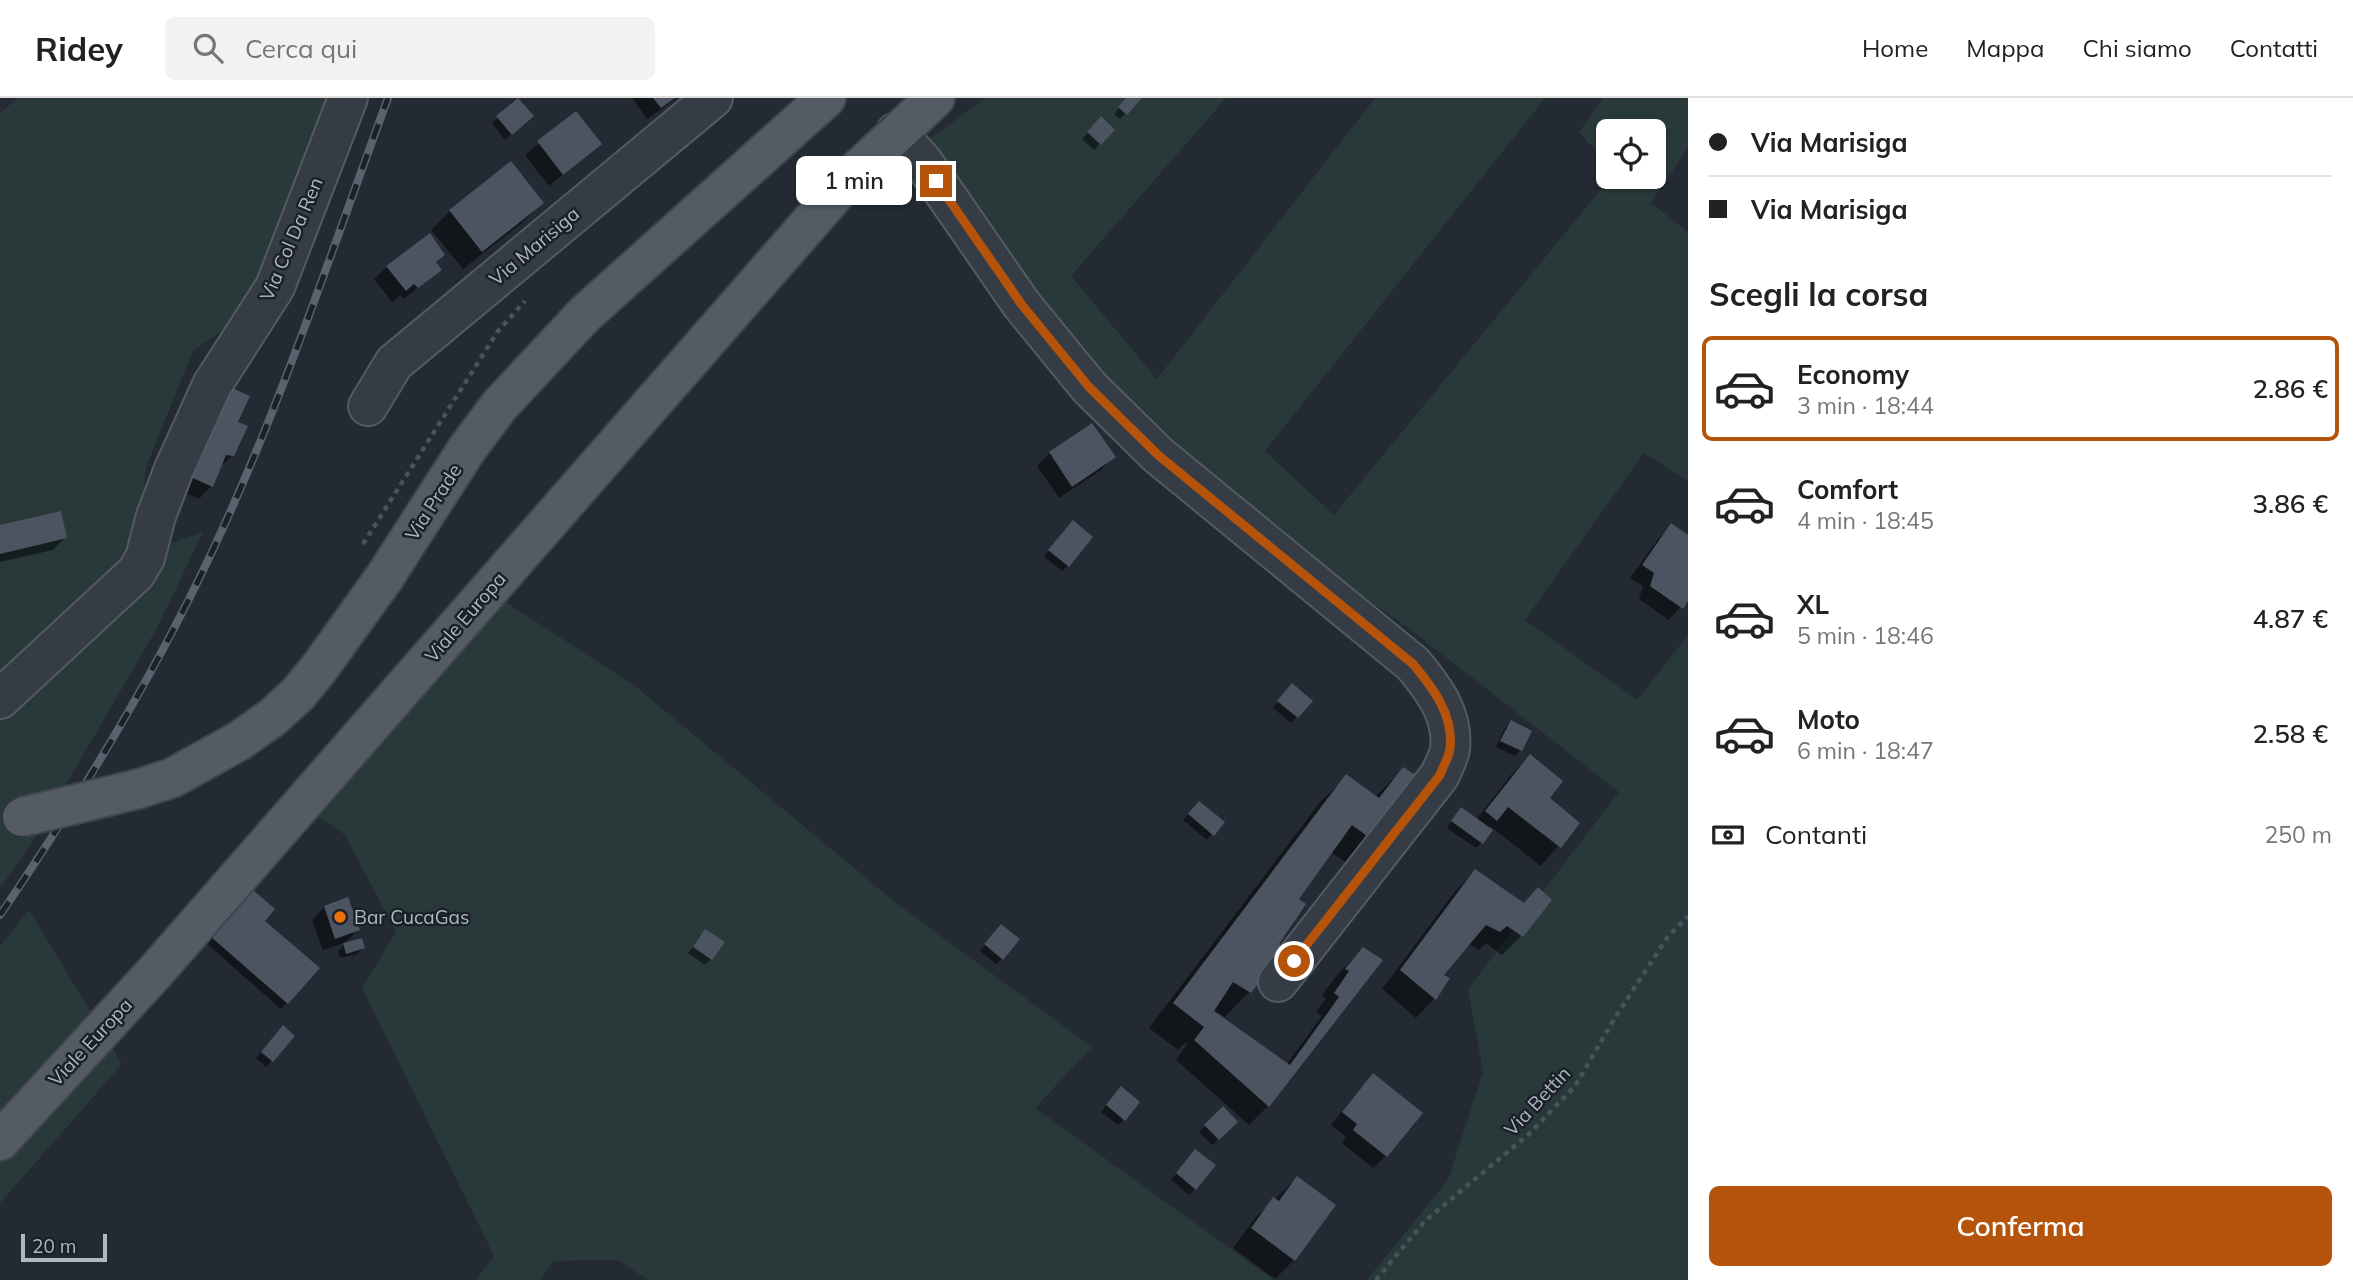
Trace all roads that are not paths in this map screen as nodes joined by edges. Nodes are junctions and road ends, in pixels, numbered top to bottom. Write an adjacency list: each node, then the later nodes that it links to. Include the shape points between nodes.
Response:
1 (348, 98): 7 (street, Via Col Da Ren, via 275,286 212,386 183,449 145,558 136,573)
2 (713, 98): 6 (street, Via Marisiga, via 394,363)
3 (826, 98): 8 (main road, Via Prade, bridge, via 585,314 499,406 320,667 273,718 172,778)
4 (935, 98): 5 (main road, Viale Europa)
5 (896, 132): 9 (street, via 923,162 1022,305 1089,387 1158,455 1413,664 1433,689 1449,722 1450,750 1440,775); 10 (main road, Viale Europa, via 850,177 156,971)
6 (368, 406)
7 (0, 699)
8 (11, 822)
9 (1278, 982)
10 (0, 1141)

